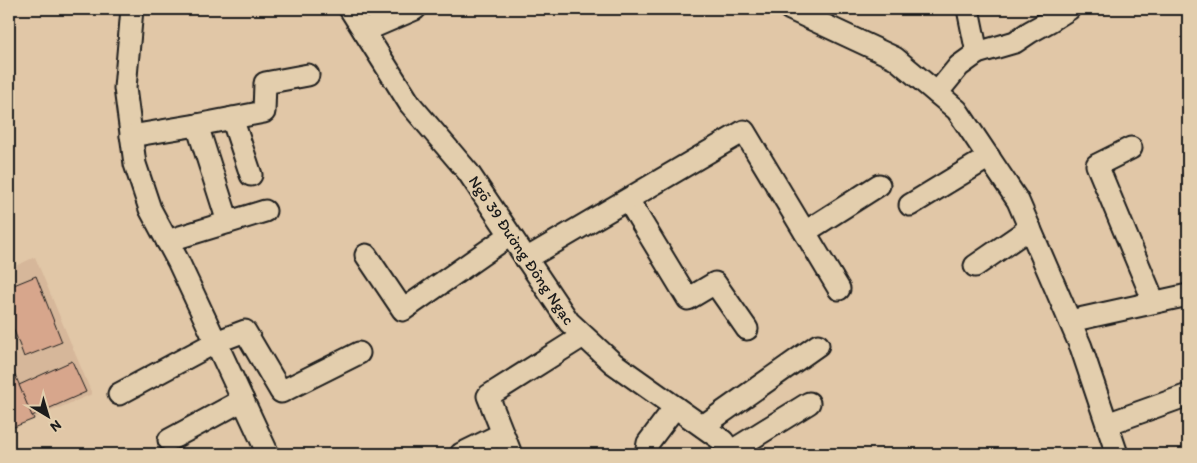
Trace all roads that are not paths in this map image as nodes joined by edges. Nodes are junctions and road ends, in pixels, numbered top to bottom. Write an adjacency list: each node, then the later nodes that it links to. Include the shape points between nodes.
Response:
1 (132, 9): 13 (street, via 125,88)
2 (350, 9): 7 (street, Ngõ 39 Đường Đông Ngạc)
3 (415, 9): 7 (street)
4 (790, 9): 10 (street, via 895,58)
5 (968, 9): 8 (street)
6 (1069, 9): 8 (street, via 1015,42)
7 (364, 31): 24 (street, Ngõ 39 Đường Đông Ngạc, via 410,104 468,172)
8 (977, 54): 10 (street, via 959,66)
9 (308, 75): 11 (street, via 265,83 264,112)
10 (937, 93): 15 (street, via 957,110)
11 (232, 118): 12 (street); 16 (street)
12 (197, 125): 13 (street); 21 (street)
13 (131, 136): 25 (street, via 135,164 150,209)
14 (1131, 148): 31 (street, via 1097,165)
15 (989, 157): 19 (street); 22 (street, via 1018,201)
16 (251, 175)
17 (879, 185): 23 (street)
18 (628, 200): 23 (street, via 744,131); 27 (street); 33 (street, via 688,298 715,283)
19 (910, 205)
20 (265, 211): 21 (street)
21 (228, 222): 25 (street)
22 (1030, 228): 28 (street); 32 (street)
23 (805, 232): 29 (street)
24 (510, 235): 26 (street, via 403,310); 27 (street, Ngõ 39 Đường Đông Ngạc)
25 (167, 241): 35 (street)
26 (366, 255)
27 (526, 259): 34 (street, Ngõ 39 Đường Đông Ngạc, via 568,322)
28 (976, 266)
29 (839, 289)
30 (1188, 295): 31 (street)
31 (1154, 302): 32 (street)
32 (1070, 321): 43 (street)
33 (747, 329)
34 (583, 336): 42 (street, Ngõ 39 Đường Đông Ngạc, via 613,363); 45 (street, via 488,396)
35 (216, 342): 37 (street, via 245,331 280,392); 38 (street); 40 (street)
36 (818, 345): 44 (street)
37 (359, 352)
38 (120, 394)
39 (1188, 395): 43 (street)
40 (243, 400): 46 (street); 47 (street)
41 (809, 402): 48 (street)
42 (676, 407): 44 (street, Ngõ 39 Đường Đông Ngạc); 51 (street, via 648,442)
43 (1107, 424): 52 (street)
44 (703, 426): 48 (street, Ngõ 39 Đường Đông Ngạc, via 724,441)
45 (502, 434): 49 (street); 50 (street)
46 (169, 440)
47 (261, 452)
48 (731, 453)
49 (461, 454)
50 (510, 454)
51 (646, 454)
52 (1117, 454)

